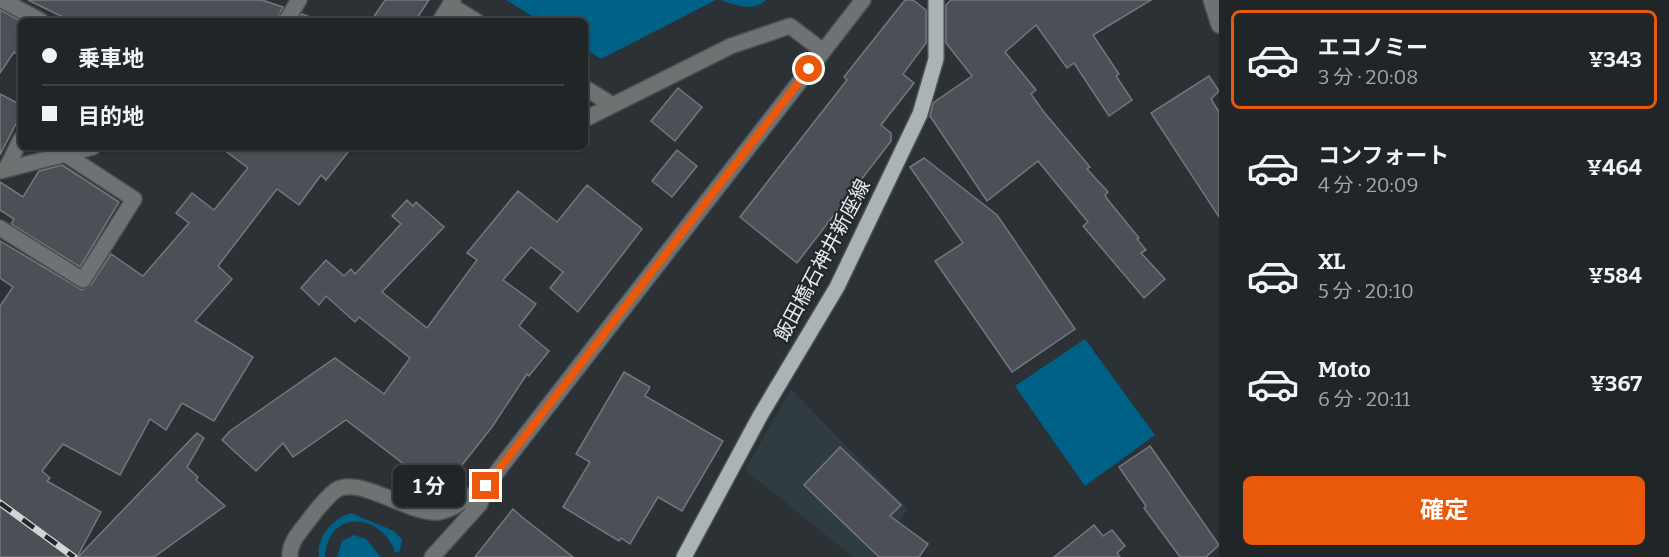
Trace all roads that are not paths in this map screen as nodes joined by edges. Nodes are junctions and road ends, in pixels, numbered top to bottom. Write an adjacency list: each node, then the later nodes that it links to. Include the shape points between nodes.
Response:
1 (2, 0): 7 (street)
2 (299, 0): 8 (street)
3 (862, 0): 12 (street)
4 (936, 0): 24 (main road, 飯田橋石神井新座線, via 936,59 920,114 837,287 760,416)
5 (1211, 0): 11 (street)
6 (452, 3): 9 (street); 10 (street)
7 (35, 18)
8 (288, 18)
9 (442, 18)
10 (472, 18)
11 (1219, 25)
12 (823, 51): 14 (street, via 790,27 731,46); 21 (street)
13 (588, 90): 14 (street)
14 (611, 104): 15 (street)
15 (588, 117)
16 (18, 144): 19 (street)
17 (81, 150): 18 (street)
18 (64, 154): 19 (street); 20 (street, via 134,199 83,280)
19 (3, 170)
20 (0, 228)
21 (486, 486): 22 (street, via 446,511 435,513 346,486 336,490 294,539); 23 (street, via 480,504)
22 (290, 557)
23 (432, 557)
24 (684, 557)

